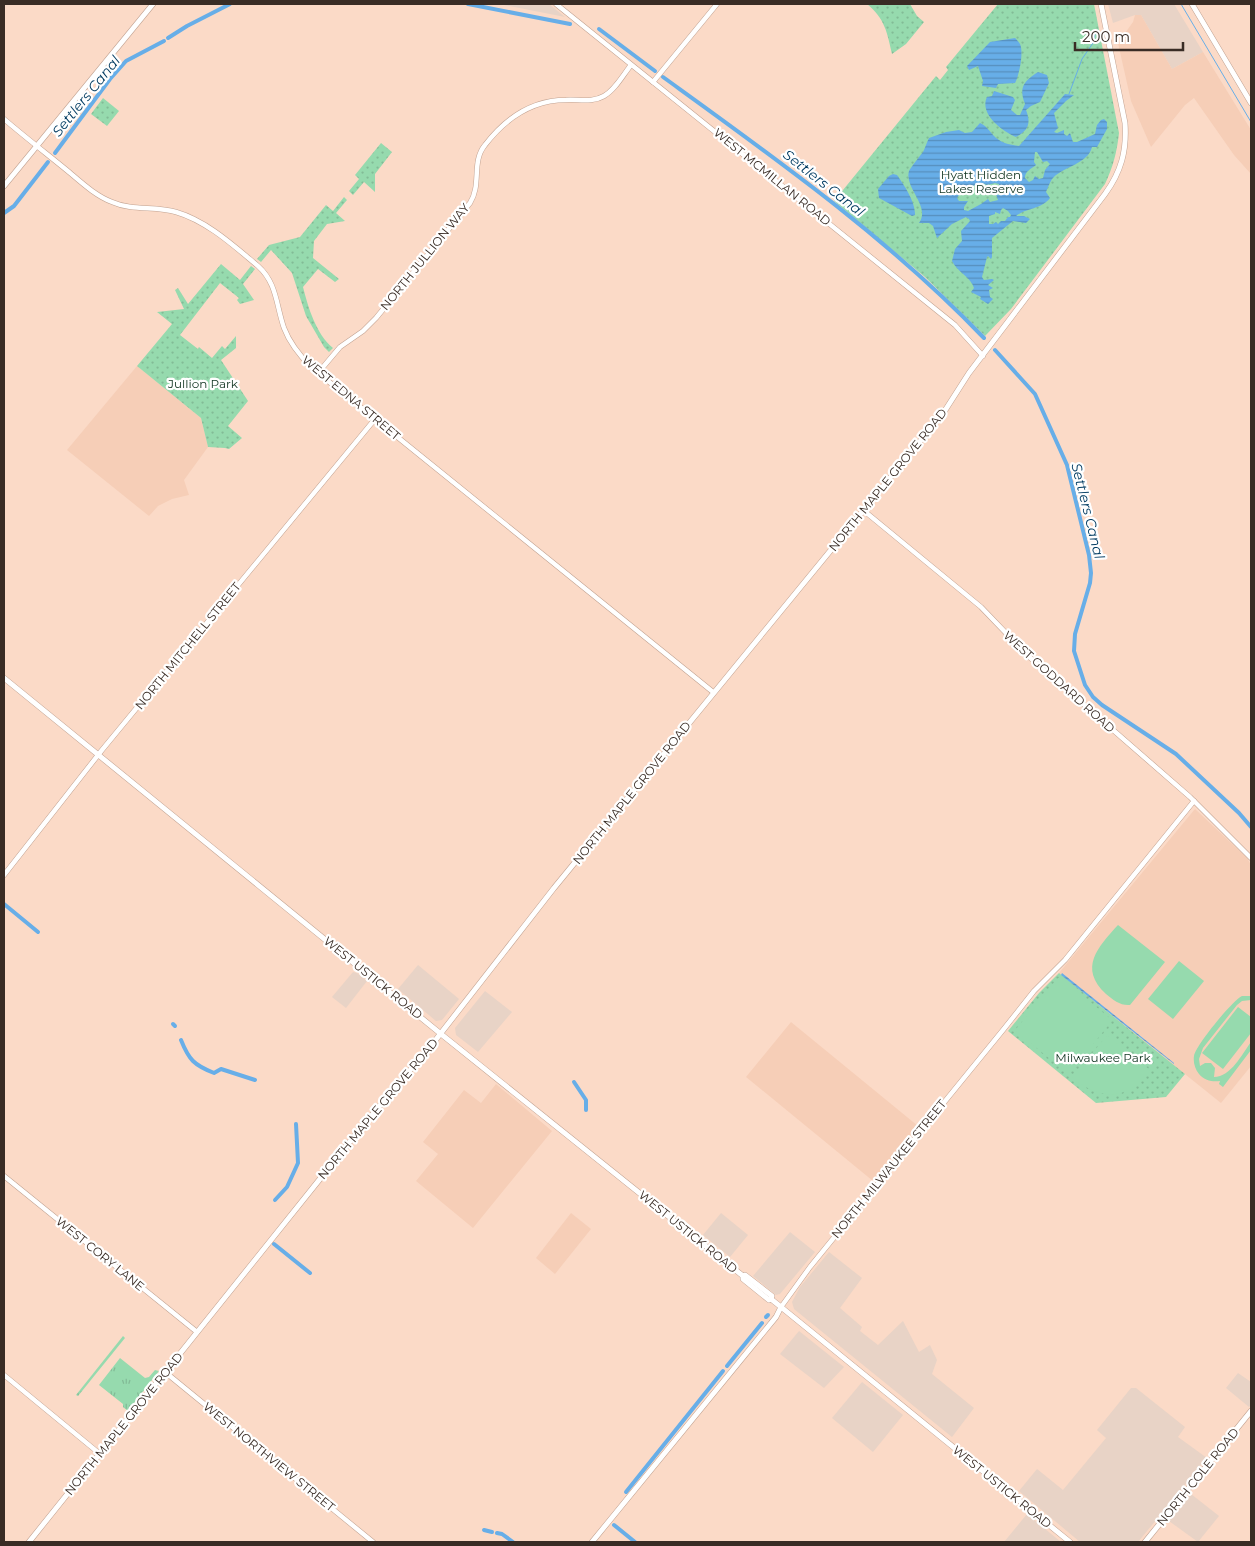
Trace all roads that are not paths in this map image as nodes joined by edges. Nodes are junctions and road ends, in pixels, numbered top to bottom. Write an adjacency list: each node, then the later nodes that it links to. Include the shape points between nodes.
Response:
1 (153, 4): 10 (main road)
2 (556, 4): 6 (street, WEST MCMILLAN ROAD)
3 (718, 4): 7 (street)
4 (1101, 4): 12 (main road, NORTH MAPLE GROVE ROAD, via 1125,123 1126,142 1121,165 1105,194)
5 (1192, 4): 8 (main road)
6 (632, 65): 7 (street, WEST MCMILLAN ROAD); 13 (street, NORTH JULLION WAY, via 603,96 541,104 519,113 498,129 478,156 476,187 470,203 376,318 340,347)
7 (653, 82): 12 (street, WEST MCMILLAN ROAD, via 955,325)
8 (1251, 103)
9 (4, 119): 10 (street, WEST EDNA STREET)
10 (37, 146): 11 (main road); 13 (street, WEST EDNA STREET, via 102,197 123,206 160,209 188,216 209,227 265,273 276,292 284,328 294,347)
11 (4, 186)
12 (983, 356): 15 (main road, NORTH MAPLE GROVE ROAD, via 949,406)
13 (318, 373): 14 (street, WEST EDNA STREET)
14 (375, 419): 17 (street, WEST EDNA STREET); 18 (street, NORTH MITCHELL STREET)
15 (863, 510): 17 (main road, NORTH MAPLE GROVE ROAD); 19 (street, WEST GODDARD ROAD, via 981,608 1031,659)
16 (4, 678): 18 (main road, WEST USTICK ROAD)
17 (713, 692): 22 (main road, NORTH MAPLE GROVE ROAD)
18 (98, 756): 21 (street, NORTH MITCHELL STREET); 22 (main road, WEST USTICK ROAD)
19 (1194, 801): 20 (street, WEST GODDARD ROAD); 24 (street, NORTH MILWAUKEE STREET, via 1065,960 997,1036)
20 (1251, 858)
21 (4, 875)
22 (441, 1034): 24 (main road, WEST USTICK ROAD); 25 (main road, NORTH MAPLE GROVE ROAD)
23 (4, 1176): 25 (street, WEST CORY LANE)
24 (781, 1307): 32 (main road, NORTH MILWAUKEE STREET); 33 (main road, WEST USTICK ROAD)
25 (196, 1332): 26 (main road, NORTH MAPLE GROVE ROAD)
26 (165, 1372): 29 (main road, NORTH MAPLE GROVE ROAD); 31 (street, WEST NORTHVIEW STREET)
27 (4, 1376): 29 (street)
28 (1251, 1411): 34 (main road, NORTH COLE ROAD)
29 (100, 1454): 30 (main road, NORTH MAPLE GROVE ROAD)
30 (30, 1542)
31 (373, 1542)
32 (592, 1542)
33 (1070, 1542)
34 (1146, 1542)

